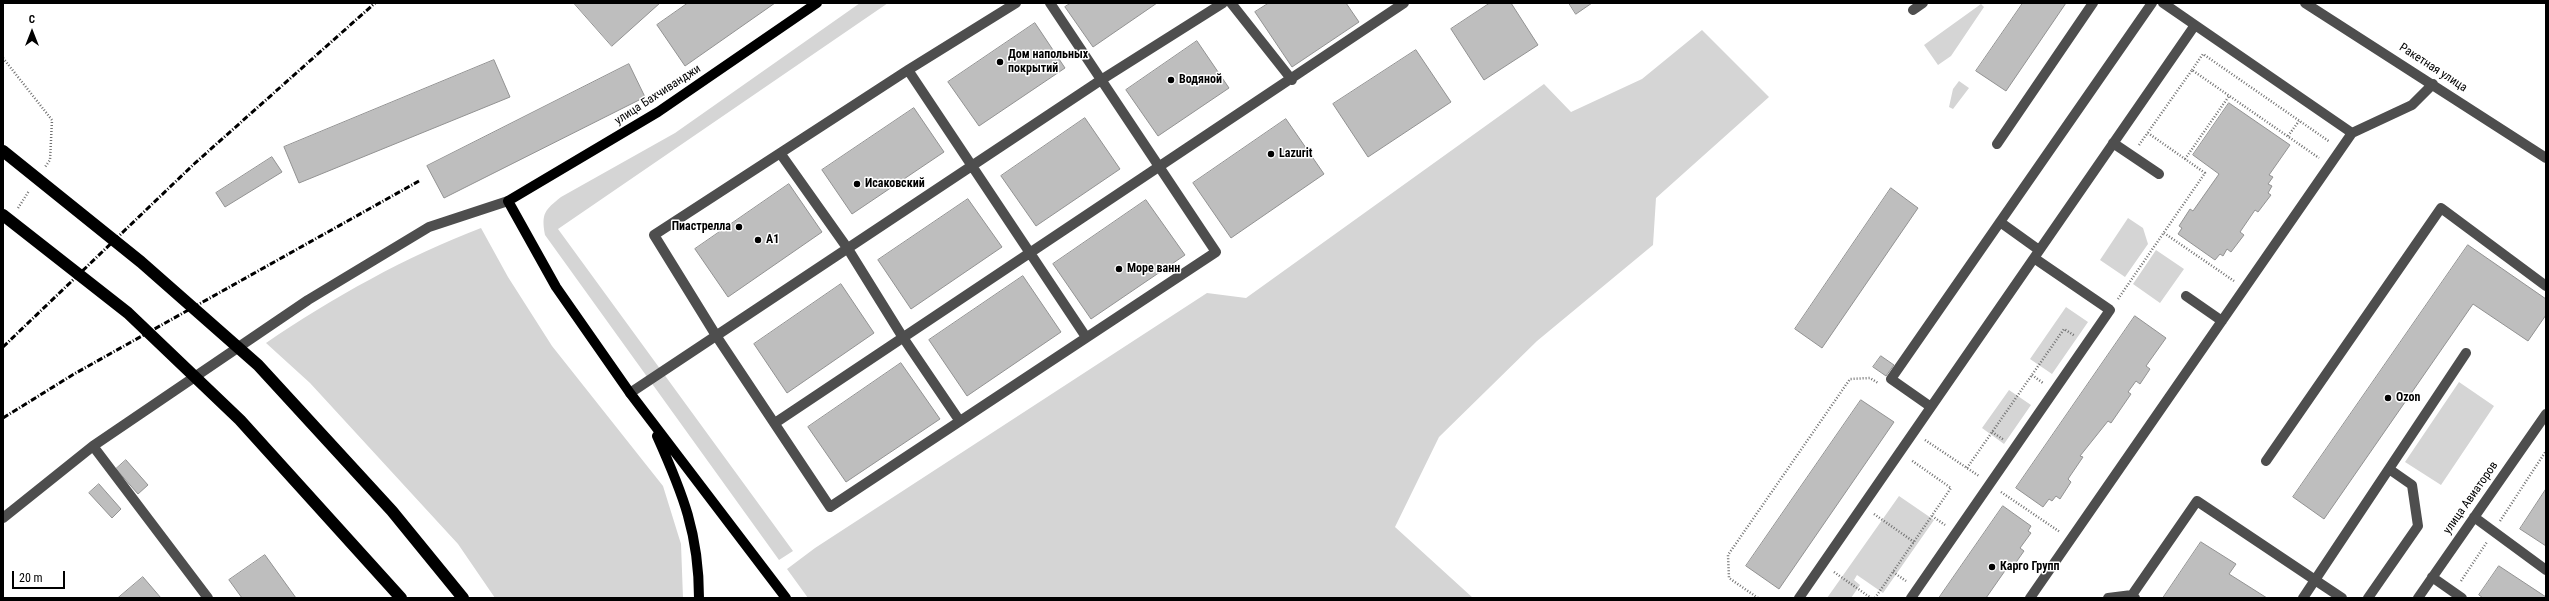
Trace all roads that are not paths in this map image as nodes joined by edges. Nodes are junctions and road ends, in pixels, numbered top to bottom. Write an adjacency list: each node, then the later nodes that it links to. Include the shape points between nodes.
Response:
1 (817, 3): 27 (main road, улица Бахчиванджи, via 658,112)
2 (1016, 3): 14 (street)
3 (1050, 3): 15 (street)
4 (1223, 3): 15 (street)
5 (1232, 3): 16 (street)
6 (1404, 3): 16 (street)
7 (1923, 3): 12 (street)
8 (2093, 3): 20 (street)
9 (2152, 3): 29 (street)
10 (2163, 3): 13 (street)
11 (2305, 3): 17 (street, Ракетная улица)
12 (1913, 10)
13 (2195, 25): 18 (street); 19 (street)
14 (908, 70): 22 (street); 25 (street)
15 (1101, 80): 24 (street); 25 (street)
16 (1292, 80): 24 (street)
17 (2433, 84): 18 (street, via 2412,105); 23 (street, Ракетная улица)
18 (2352, 133): 35 (street)
19 (2114, 143): 26 (street); 32 (street)
20 (1997, 144)
21 (3, 151): 57 (highway, via 141,262 258,365 392,511)
22 (780, 153): 30 (street); 37 (street, via 654,235)
23 (2546, 158)
24 (1158, 166): 31 (street); 38 (street, via 1216,252)
25 (972, 168): 30 (street); 31 (street)
26 (2159, 174)
27 (508, 201): 40 (main road, via 556,287); 46 (street, via 429,227 308,300)
28 (3, 215): 56 (highway, via 128,314 240,420)
29 (2000, 222): 32 (street); 41 (street, via 1891,379)
30 (848, 249): 36 (street); 37 (street)
31 (1029, 253): 36 (street); 38 (street)
32 (2037, 254): 41 (street); 61 (street, via 2110,310)
33 (2546, 286): 47 (street, via 2441,208)
34 (2186, 296): 35 (street)
35 (2222, 321): 62 (street)
36 (902, 336): 43 (street); 45 (street)
37 (717, 337): 40 (street); 45 (street)
38 (1086, 337): 43 (street)
39 (2466, 353): 48 (street)
40 (630, 393): 44 (main road)
41 (1931, 407): 60 (street)
42 (2546, 414): 49 (street, улица Авиаторов)
43 (959, 420): 45 (street, via 830,507)
44 (651, 422): 58 (main road, via 682,494 692,526 697,552); 59 (main road)
45 (775, 423)
46 (93, 446): 50 (street); 55 (street)
47 (2266, 461)
48 (2389, 468): 53 (street); 66 (street, via 2412,486 2418,526)
49 (2474, 517): 51 (street); 52 (street, улица Авиаторов)
50 (3, 518)
51 (2546, 569)
52 (2432, 577): 67 (street, улица Авиаторов); 68 (street)
53 (2315, 580): 54 (street, via 2197,501); 64 (street); 65 (street)
54 (2133, 596): 63 (street)
55 (208, 598)
56 (401, 598)
57 (462, 598)
58 (699, 598)
59 (785, 598)
60 (1799, 598)
61 (1910, 598)
62 (2030, 598)
63 (2108, 598)
64 (2303, 598)
65 (2342, 598)
66 (2368, 598)
67 (2418, 598)
68 (2462, 598)

